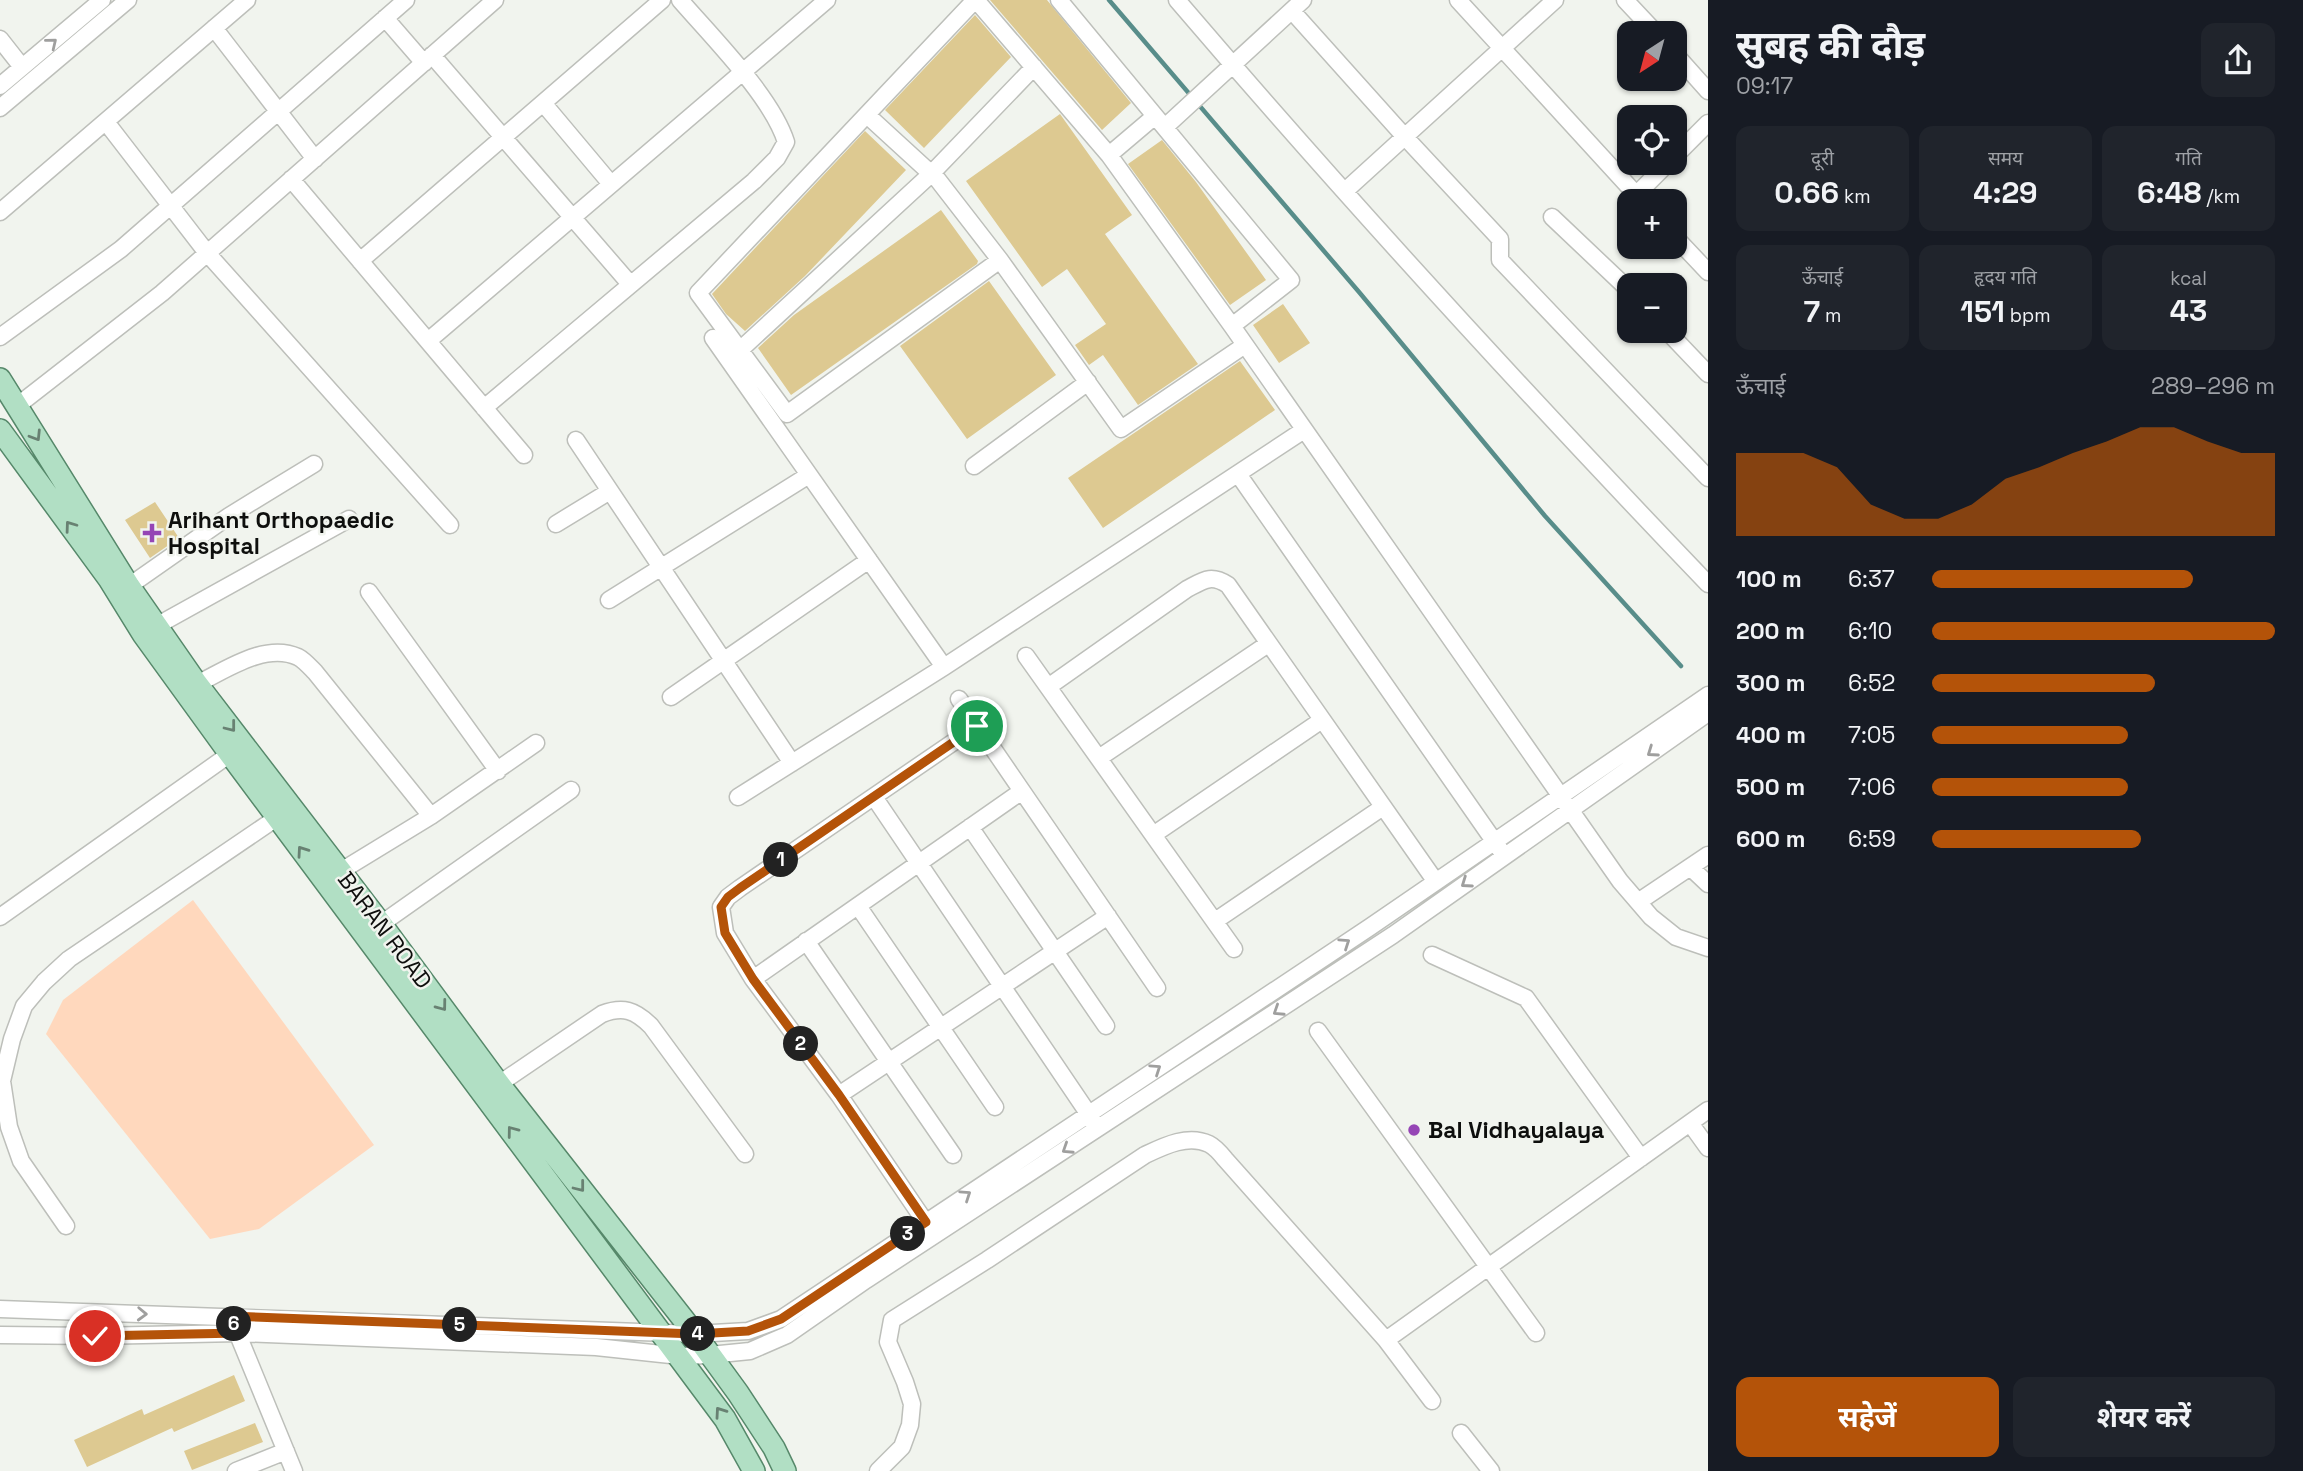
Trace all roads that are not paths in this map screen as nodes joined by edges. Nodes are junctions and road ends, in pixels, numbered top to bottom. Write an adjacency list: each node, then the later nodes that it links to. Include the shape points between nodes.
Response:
1 (102, 0): 23 (street, one-way to 1)
2 (128, 0): 30 (street)
3 (247, 0): 18 (street)
4 (405, 0): 16 (street)
5 (495, 0): 21 (street)
6 (662, 0): 29 (street)
7 (680, 0): 26 (street)
8 (827, 0): 26 (street)
9 (975, 0): 24 (street); 32 (street)
10 (1059, 0): 34 (street)
11 (1177, 0): 22 (street)
12 (1458, 0): 20 (street)
13 (1555, 0): 20 (street)
14 (1625, 0): 17 (street)
15 (1298, 5): 22 (street); 37 (street)
16 (386, 10): 21 (street); 31 (street)
17 (1645, 21)
18 (214, 28): 31 (street); 33 (street)
19 (0, 39): 23 (street)
20 (1502, 48): 37 (street); 45 (street)
21 (428, 59): 36 (street); 40 (street)
22 (1232, 65): 34 (street, via 1182,111); 47 (street)
23 (22, 67): 27 (street)
24 (1034, 67): 39 (street); 41 (street)
25 (1687, 67): 28 (street)
26 (742, 72): 44 (street); 58 (street, via 781,125 786,142 778,158)
27 (0, 86)
28 (1708, 90)
29 (543, 103): 36 (street); 44 (street)
30 (0, 107)
31 (278, 112): 40 (street); 48 (street)
32 (867, 115): 41 (street); 65 (street, via 698,293)
33 (106, 122): 48 (street); 49 (street)
34 (1160, 122): 39 (street); 59 (street, via 1291,280)
35 (1708, 123): 38 (street)
36 (503, 137): 51 (street); 55 (street)
37 (1405, 137): 47 (street); 79 (street, via 1500,239 1500,260)
38 (1687, 144)
39 (1109, 155): 59 (street)
40 (315, 159): 43 (street)
41 (931, 174): 54 (street); 65 (street)
42 (1658, 175): 46 (street)
43 (291, 179): 53 (street); 55 (street)
44 (611, 184): 51 (street)
45 (1631, 189)
46 (1646, 189)
47 (1345, 191): 86 (street, via 1576,447)
48 (170, 206): 53 (street); 60 (street, via 121,249)
49 (0, 212)
50 (1552, 217): 57 (street)
51 (572, 218): 58 (street); 62 (street)
52 (1687, 250): 56 (street)
53 (207, 253): 69 (street); 83 (street)
54 (1000, 260): 65 (street, via 787,414); 68 (street)
55 (360, 261): 62 (street)
56 (1708, 272)
57 (1617, 279)
58 (630, 284): 70 (street)
59 (1232, 326): 64 (street)
60 (0, 337)
61 (713, 338): 78 (street)
62 (428, 341): 70 (street)
63 (1678, 343): 66 (street)
64 (1245, 345): 68 (street, via 1121,429); 71 (street)
65 (740, 350)
66 (1708, 374)
67 (0, 379): 69 (main road, BARAN ROAD)
68 (1088, 382): 76 (street)
69 (17, 407): 87 (main road, BARAN ROAD, one-way to 87)
70 (485, 408): 74 (street)
71 (1304, 430): 77 (street); 112 (street)
72 (1, 432): 90 (main road, BARAN ROAD, one-way to 72)
73 (576, 440): 80 (street)
74 (524, 455)
75 (314, 464): 87 (street)
76 (974, 466)
77 (1238, 474): 94 (street); 118 (street)
78 (808, 475): 84 (street); 85 (street)
79 (1708, 478)
80 (610, 491): 82 (street); 85 (street)
81 (349, 519): 90 (street)
82 (556, 524)
83 (450, 525)
84 (869, 561): 93 (street); 94 (street)
85 (662, 569): 89 (street); 93 (street)
86 (1708, 584)
87 (129, 586): 90 (main road, BARAN ROAD)
88 (369, 592): 107 (street)
89 (610, 600)
90 (150, 630): 95 (main road, BARAN ROAD); 104 (main road, BARAN ROAD)
91 (1268, 644): 96 (street, via 1228,585 1217,579 1204,580); 101 (street); 105 (street)
92 (1026, 656): 96 (street)
93 (724, 661): 98 (street); 106 (street)
94 (944, 667): 106 (street)
95 (197, 684): 114 (street, via 277,651 299,657); 123 (main road, BARAN ROAD, one-way to 123)
96 (1048, 687): 105 (street)
97 (1708, 695): 112 (street)
98 (671, 698)
99 (959, 699): 102 (street)
100 (1708, 713): 112 (street, one-way to 112)
101 (1322, 720): 113 (street); 117 (street)
102 (977, 726): 109 (street); 111 (street)
103 (536, 743): 107 (street)
104 (229, 754): 115 (main road, BARAN ROAD); 129 (street)
105 (1098, 758): 117 (street)
106 (792, 763): 110 (street)
107 (498, 771): 114 (street)
108 (571, 790): 131 (street)
109 (1022, 791): 116 (street); 128 (street)
110 (738, 797)
111 (874, 797): 121 (street); 137 (street, via 740,888 721,907 725,933)
112 (1565, 804): 118 (street); 120 (street); 126 (street)
113 (1383, 807): 124 (street); 130 (street)
114 (431, 816): 123 (street)
115 (278, 817): 155 (street, via 69,959 24,1006 2,1081 9,1126 21,1161); 160 (main road, BARAN ROAD, one-way to 115)
116 (970, 827): 121 (street); 135 (street)
117 (1153, 835): 130 (street)
118 (1495, 842): 120 (street); 124 (street)
119 (1708, 855): 122 (street)
120 (1505, 856): 150 (street, one-way to 150)
121 (919, 863): 127 (street); 138 (street)
122 (1690, 867): 125 (street); 126 (street)
123 (341, 871): 131 (main road, BARAN ROAD)
124 (1436, 882): 148 (street, one-way to 124)
125 (1708, 884)
126 (1638, 902): 133 (street, via 1676,937)
127 (858, 905): 132 (street); 141 (street)
128 (1108, 916): 135 (street); 139 (street)
129 (0, 917)
130 (1214, 921): 134 (street)
131 (381, 924): 144 (main road, BARAN ROAD, one-way to 144)
132 (806, 941): 137 (street); 143 (street)
133 (1708, 948)
134 (1234, 949)
135 (1055, 951): 138 (street); 140 (street)
136 (1432, 955): 154 (street, via 1526,998)
137 (753, 979): 145 (street)
138 (1002, 986): 141 (street); 148 (street)
139 (1157, 988)
140 (1106, 1026)
141 (940, 1027): 143 (street); 146 (street)
142 (1318, 1031): 157 (street)
143 (889, 1062): 145 (street); 153 (street)
144 (499, 1084): 152 (street, via 602,1014 628,1009 651,1026); 163 (main road, BARAN ROAD, one-way to 163)
145 (839, 1095): 156 (street)
146 (995, 1107)
147 (1708, 1110): 149 (street)
148 (1089, 1114): 150 (street); 156 (street, one-way to 148)
149 (1690, 1123): 151 (street); 154 (street)
150 (1099, 1129): 156 (street, one-way to 156)
151 (1708, 1148)
152 (746, 1154)
153 (953, 1155)
154 (1641, 1158): 157 (street)
155 (66, 1226)
156 (930, 1229): 163 (street, via 781,1319 748,1331); 166 (street, via 787,1335 750,1351)
157 (1488, 1268): 162 (street); 165 (street)
158 (0, 1309): 159 (street, one-way to 159)
159 (230, 1316): 160 (street); 161 (street)
160 (660, 1332): 163 (street); 167 (main road, BARAN ROAD)
161 (239, 1333): 164 (street); 167 (street, via 596,1347); 170 (street)
162 (1536, 1333)
163 (695, 1334): 166 (main road, BARAN ROAD)
164 (0, 1335)
165 (1386, 1340): 168 (street); 171 (street, via 1210,1144 1194,1140 1170,1144 1145,1155 892,1320 888,1342 912,1404 902,1447)
166 (710, 1355): 167 (street); 176 (main road, BARAN ROAD)
167 (680, 1356): 175 (main road, BARAN ROAD, one-way to 167, via 725,1419)
168 (1432, 1401)
169 (1461, 1433): 172 (street)
170 (286, 1451): 173 (street); 174 (street)
171 (888, 1468)
172 (1483, 1468)
173 (236, 1471)
174 (294, 1471)
175 (754, 1471)
176 (785, 1471)

